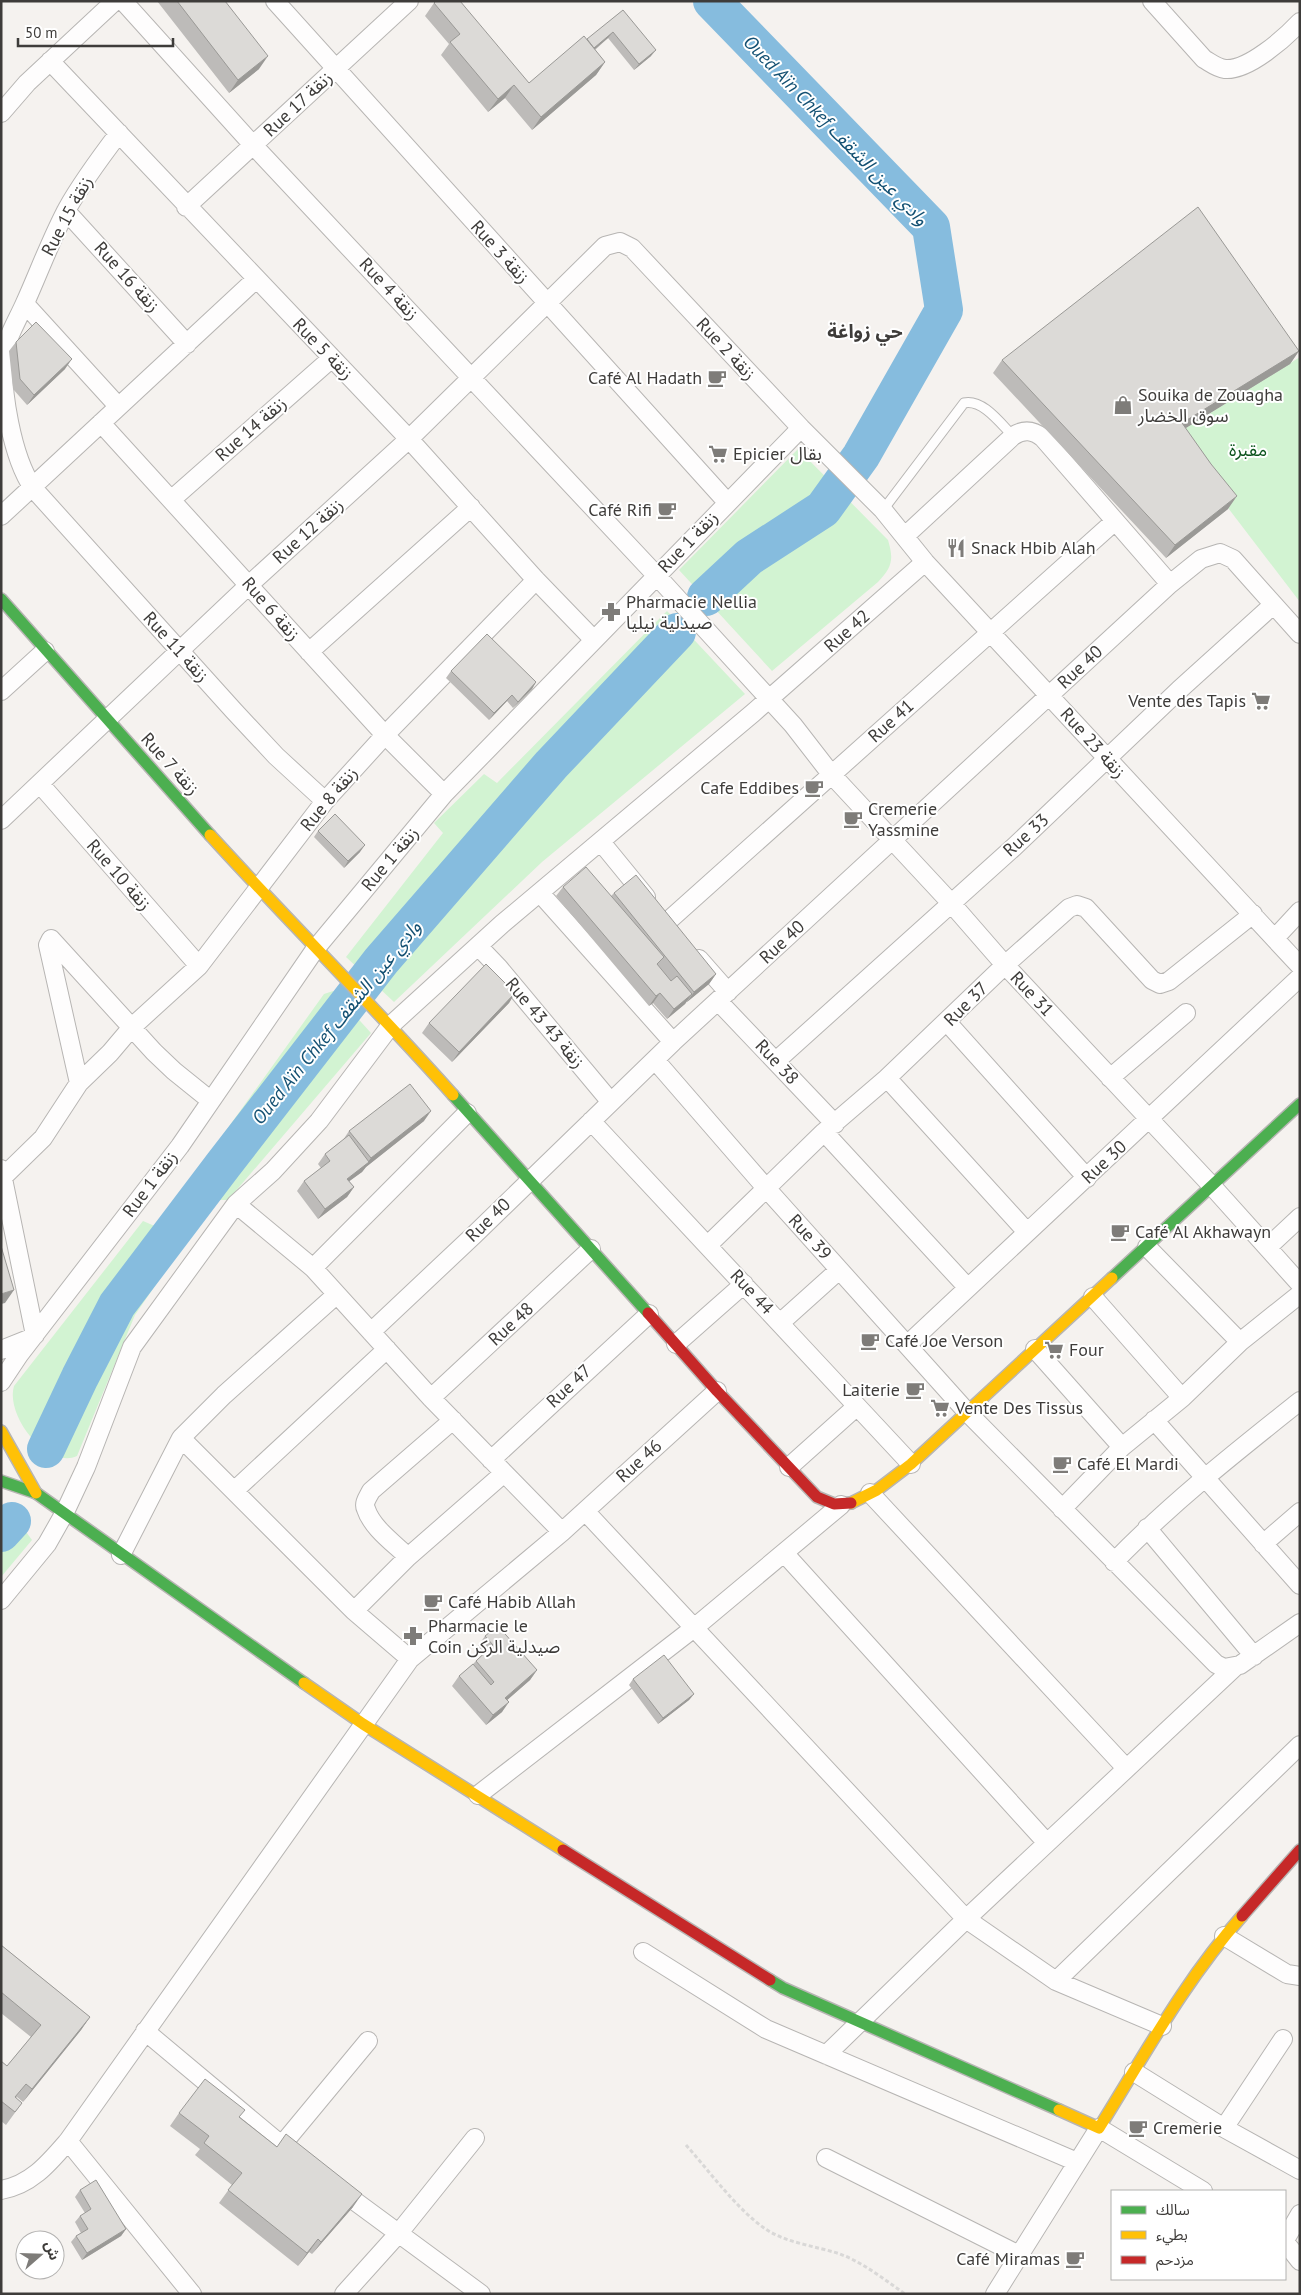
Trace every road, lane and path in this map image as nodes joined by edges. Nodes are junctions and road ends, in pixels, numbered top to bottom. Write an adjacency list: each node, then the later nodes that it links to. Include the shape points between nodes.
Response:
1 (115, 1): 7 (street)
2 (123, 1): 11 (street, Rue 4 زنقة)
3 (275, 1): 8 (street, Rue 3 زنقة)
4 (409, 1): 8 (street, Rue 17 زنقة)
5 (1152, 1): 6 (street, via 1204,59 1225,69 1249,62 1289,34)
6 (1300, 22)
7 (50, 61): 9 (street); 10 (street, Rue 5 زنقة)
8 (335, 69): 11 (street, Rue 17 زنقة); 16 (street, Rue 3 زنقة)
9 (1, 113)
10 (119, 133): 12 (street, Rue 5 زنقة); 13 (street, Rue 15 زنقة)
11 (253, 145): 12 (street, Rue 17 زنقة); 20 (street, Rue 4 زنقة)
12 (186, 206): 15 (street, Rue 5 زنقة)
13 (66, 211): 17 (street, Rue 15 زنقة); 18 (street, Rue 16 زنقة)
14 (615, 243): 16 (street, Rue 12 زنقة, via 605,246); 23 (street, Rue 2 زنقة, via 632,248)
15 (256, 279): 18 (street); 19 (street, Rue 5 زنقة)
16 (547, 303): 20 (street, Rue 12 زنقة); 29 (street, Rue 3 زنقة)
17 (25, 304): 21 (street); 26 (street, Rue 15 زنقة, via 8,341 3,367 14,449)
18 (187, 344): 21 (street)
19 (332, 358): 25 (street, Rue 5 زنقة); 28 (street, Rue 14 زنقة)
20 (472, 377): 25 (street, Rue 12 زنقة); 36 (street, Rue 4 زنقة)
21 (118, 406): 22 (street)
22 (101, 423): 26 (street); 28 (street, Rue 6 زنقة)
23 (800, 428): 27 (street, Rue 2 زنقة); 29 (street, Rue 1 زنقة)
24 (1013, 436): 31 (lane, via 980,405 972,401 964,403); 33 (street, via 1025,431 1043,438); 34 (street)
25 (409, 439): 30 (street, Rue 5 زنقة); 38 (street, Rue 12 زنقة)
26 (33, 488): 32 (street); 46 (street, Rue 11 زنقة)
27 (869, 496): 31 (street, Rue 23 زنقة)
28 (171, 500): 38 (street, Rue 6 زنقة)
29 (726, 502): 36 (street, Rue 1 زنقة)
30 (471, 507): 37 (street, Rue 5 زنقة); 47 (street)
31 (883, 510): 34 (street, Rue 23 زنقة)
32 (1, 516)
33 (1115, 521): 39 (street); 42 (street, Rue 41)
34 (905, 536): 35 (street, Rue 23 زنقة)
35 (926, 562): 42 (street, Rue 23 زنقة); 50 (street, Rue 42)
36 (656, 575): 44 (street, Rue 1 زنقة); 50 (street, Rue 4 زنقة)
37 (536, 580): 44 (street, Rue 5 زنقة); 52 (street, Rue 8 زنقة)
38 (250, 584): 46 (street, Rue 12 زنقة); 47 (street, Rue 6 زنقة)
39 (1170, 584): 41 (street, Rue 40, via 1201,559 1220,553 1233,559); 49 (street, Rue 40)
40 (1, 599): 45 (street, Rue 7 زنقة)
41 (1273, 605): 43 (street); 53 (street, Rue 33)
42 (991, 632): 49 (street, Rue 23 زنقة); 54 (street, Rue 41)
43 (1300, 634)
44 (594, 640): 56 (street, Rue 1 زنقة)
45 (44, 651): 48 (street); 51 (street, Rue 7 زنقة)
46 (180, 652): 51 (street, Rue 12 زنقة); 57 (street, Rue 11 زنقة, via 276,756)
47 (309, 652): 52 (street, Rue 6 زنقة)
48 (1, 691)
49 (1050, 695): 53 (street, Rue 23 زنقة); 59 (street, Rue 40)
50 (769, 699): 54 (street, Rue 31, via 794,725); 60 (street, Rue 42)
51 (106, 720): 55 (street, Rue 12 زنقة); 61 (street, Rue 7 زنقة)
52 (385, 735): 56 (street, Rue 6 زنقة); 57 (street, Rue 8 زنقة)
53 (1106, 759): 63 (street, Rue 33); 65 (street, Rue 23 زنقة)
54 (831, 774): 59 (street, Rue 31); 66 (street, Rue 41)
55 (40, 784): 58 (street, Rue 12 زنقة); 71 (street, Rue 10 زنقة)
56 (444, 794): 69 (street, Rue 1 زنقة)
57 (325, 801): 61 (street, Rue 8 زنقة)
58 (1, 820)
59 (892, 840): 63 (street, Rue 31); 74 (street, Rue 40)
60 (600, 842): 62 (street, Rue 42); 66 (street, Rue 38)
61 (258, 888): 69 (street, Rue 7 زنقة); 71 (street, Rue 8 زنقة)
62 (540, 893): 68 (street, Rue 42); 79 (street)
63 (951, 902): 70 (street, Rue 31); 81 (street, Rue 33)
64 (1300, 912): 67 (street)
65 (1253, 914): 67 (street, Rue 23 زنقة); 70 (street, Rue 37, via 1165,983 1152,980 1086,908 1077,905 1069,908)
66 (667, 922): 74 (street, Rue 38)
67 (1275, 938): 72 (street, Rue 23 زنقة)
68 (478, 946): 77 (street, Rue 42); 86 (street, Rue 43 زنقة 43)
69 (316, 948): 77 (street, Rue 7 زنقة); 85 (street, Rue 1 زنقة)
70 (1005, 964): 76 (street, Rue 37); 83 (street, Rue 31)
71 (199, 966): 78 (street, Rue 8 زنقة)
72 (1300, 966)
73 (1300, 977): 89 (street, Rue 30)
74 (723, 996): 79 (street, Rue 40); 81 (street, Rue 38)
75 (1186, 1014): 83 (street)
76 (947, 1022): 82 (street, Rue 37); 93 (street)
77 (390, 1025): 88 (street, Rue 7 زنقة); 97 (street, Rue 42, via 319,1121)
78 (132, 1027): 84 (street, Rue 8 زنقة); 84 (street, via 49,940); 85 (street, via 174,1072)
79 (673, 1042): 80 (street, Rue 40)
80 (654, 1060): 86 (street, Rue 40); 96 (street, Rue 39)
81 (776, 1061): 91 (street, Rue 38)
82 (887, 1078): 91 (street, Rue 37); 99 (street)
83 (1110, 1078): 89 (street, Rue 31)
84 (79, 1083): 92 (street, Rue 8 زنقة, via 43,1138)
85 (210, 1100): 115 (street, Rue 1 زنقة, via 180,1146)
86 (610, 1101): 90 (street, Rue 40)
87 (1300, 1104): 95 (street)
88 (467, 1112): 94 (street, Rue 7 زنقة); 104 (street)
89 (1149, 1119): 93 (street, Rue 30); 95 (street, Rue 31)
90 (591, 1121): 94 (street, Rue 40); 100 (street, Rue 44)
91 (830, 1128): 96 (street, Rue 37); 108 (street, Rue 38)
92 (2, 1173): 115 (street)
93 (1087, 1178): 99 (street, Rue 30)
94 (529, 1180): 103 (street, Rue 7 زنقة); 114 (street, Rue 40)
95 (1212, 1186): 101 (street); 102 (street, Rue 31)
96 (766, 1188): 100 (street, Rue 37); 105 (street, Rue 39)
97 (236, 1204): 104 (street); 147 (street, Rue 42, via 132,1347 86,1467)
98 (1300, 1217): 102 (street)
99 (1027, 1232): 108 (street, Rue 30)
100 (708, 1245): 106 (street, Rue 44)
101 (1147, 1247): 111 (street); 116 (street)
102 (1268, 1247): 107 (street, Rue 31)
103 (591, 1249): 112 (street, Rue 7 زنقة); 124 (street, Rue 48)
104 (313, 1268): 110 (street)
105 (839, 1270): 113 (street); 118 (street, Rue 39)
106 (744, 1284): 113 (street, Rue 44); 117 (street)
107 (1300, 1284)
108 (968, 1288): 118 (street, Rue 30)
109 (1300, 1294): 116 (street)
110 (336, 1295): 114 (street); 132 (street)
111 (1094, 1296): 120 (street); 125 (street)
112 (650, 1314): 117 (street, Rue 7 زنقة); 134 (street, Rue 47)
113 (780, 1323): 127 (street, Rue 44)
114 (371, 1332): 119 (street)
115 (36, 1335): 121 (street); 122 (street, Rue 1 زنقة)
116 (1240, 1342): 125 (street)
117 (676, 1344): 123 (street, Rue 7 زنقة)
118 (907, 1346): 128 (street, Rue 39)
119 (387, 1349): 124 (street); 140 (street)
120 (1036, 1349): 128 (street); 133 (street)
121 (1, 1350)
122 (1, 1382)
123 (717, 1390): 136 (street, Rue 7 زنقة); 145 (street, Rue 46)
124 (431, 1398): 129 (street)
125 (1182, 1398): 130 (street)
126 (1300, 1401): 138 (street)
127 (856, 1407): 135 (street, Rue 44); 136 (street)
128 (968, 1412): 135 (street); 144 (street, Rue 39)
129 (453, 1420): 134 (street); 153 (street, via 371,1491 365,1500 365,1508 374,1523)
130 (1154, 1420): 133 (street); 138 (street)
131 (1, 1431): 141 (street)
132 (181, 1438): 140 (street); 152 (street)
133 (1122, 1447): 144 (street)
134 (491, 1460): 137 (street)
135 (911, 1464): 142 (street)
136 (789, 1467): 143 (street, Rue 7 زنقة, via 817,1497)
137 (503, 1474): 149 (street); 153 (street)
138 (1204, 1478): 148 (street); 150 (street)
139 (1, 1481): 141 (street)
140 (234, 1492): 157 (street)
141 (36, 1493): 147 (street)
142 (870, 1493): 143 (street, via 853,1503); 165 (street)
143 (841, 1505): 151 (street)
144 (1062, 1509): 154 (street, Rue 39)
145 (585, 1511): 149 (street, Rue 46); 159 (street)
146 (1300, 1512): 150 (street)
147 (64, 1514): 152 (street); 156 (street, Rue 42, via 47,1544)
148 (1147, 1528): 154 (street); 160 (street)
149 (562, 1532): 161 (street, Rue 46)
150 (1263, 1544): 155 (street)
151 (785, 1554): 159 (street); 167 (street)
152 (121, 1555): 163 (street)
153 (408, 1557): 157 (street)
154 (1114, 1562): 162 (street, Rue 39, via 1216,1664)
155 (1300, 1585)
156 (1, 1600)
157 (354, 1611): 161 (street)
158 (1300, 1623): 160 (street)
159 (694, 1628): 166 (street); 169 (street)
160 (1254, 1656): 162 (street)
161 (410, 1659): 163 (street, Rue 46)
162 (1235, 1668): 165 (street)
163 (363, 1724): 166 (street); 176 (street, Rue 46)
164 (1300, 1746): 173 (street)
165 (1126, 1768): 167 (street)
166 (478, 1795): 174 (street, via 783,1988)
167 (1047, 1843): 169 (street)
168 (1300, 1850): 170 (street)
169 (966, 1919): 173 (street); 174 (street)
170 (1224, 1936): 172 (street, via 1286,1974); 175 (street)
171 (643, 1952): 179 (street, via 766,2029)
172 (1300, 1976)
173 (1056, 1981): 175 (street)
174 (860, 2022): 179 (street); 181 (street)
175 (1162, 2026): 180 (street)
176 (145, 2031): 184 (street, Rue 46); 186 (street)
177 (1283, 2039): 182 (street)
178 (368, 2041): 186 (street)
179 (826, 2055): 188 (street)
180 (1134, 2072): 181 (street); 182 (street)
181 (1099, 2128): 188 (street); 191 (street)
182 (1224, 2128): 189 (street)
183 (474, 2138): 193 (street)
184 (68, 2141): 190 (street, Rue 46, via 31,2179); 199 (street)
185 (686, 2145): 201 (path, via 765,2229 777,2236 858,2262)
186 (280, 2146): 193 (street)
187 (826, 2158): 196 (street)
188 (1077, 2162): 196 (street)
189 (1300, 2170)
190 (1, 2190)
191 (1201, 2190)
192 (1300, 2214): 194 (street)
193 (398, 2234): 198 (street); 200 (street)
194 (1286, 2239)
195 (1286, 2242): 197 (street)
196 (1019, 2255): 202 (street)
197 (1300, 2261)
198 (353, 2291)
199 (192, 2294)
200 (481, 2294)
201 (905, 2294)
202 (995, 2294)

